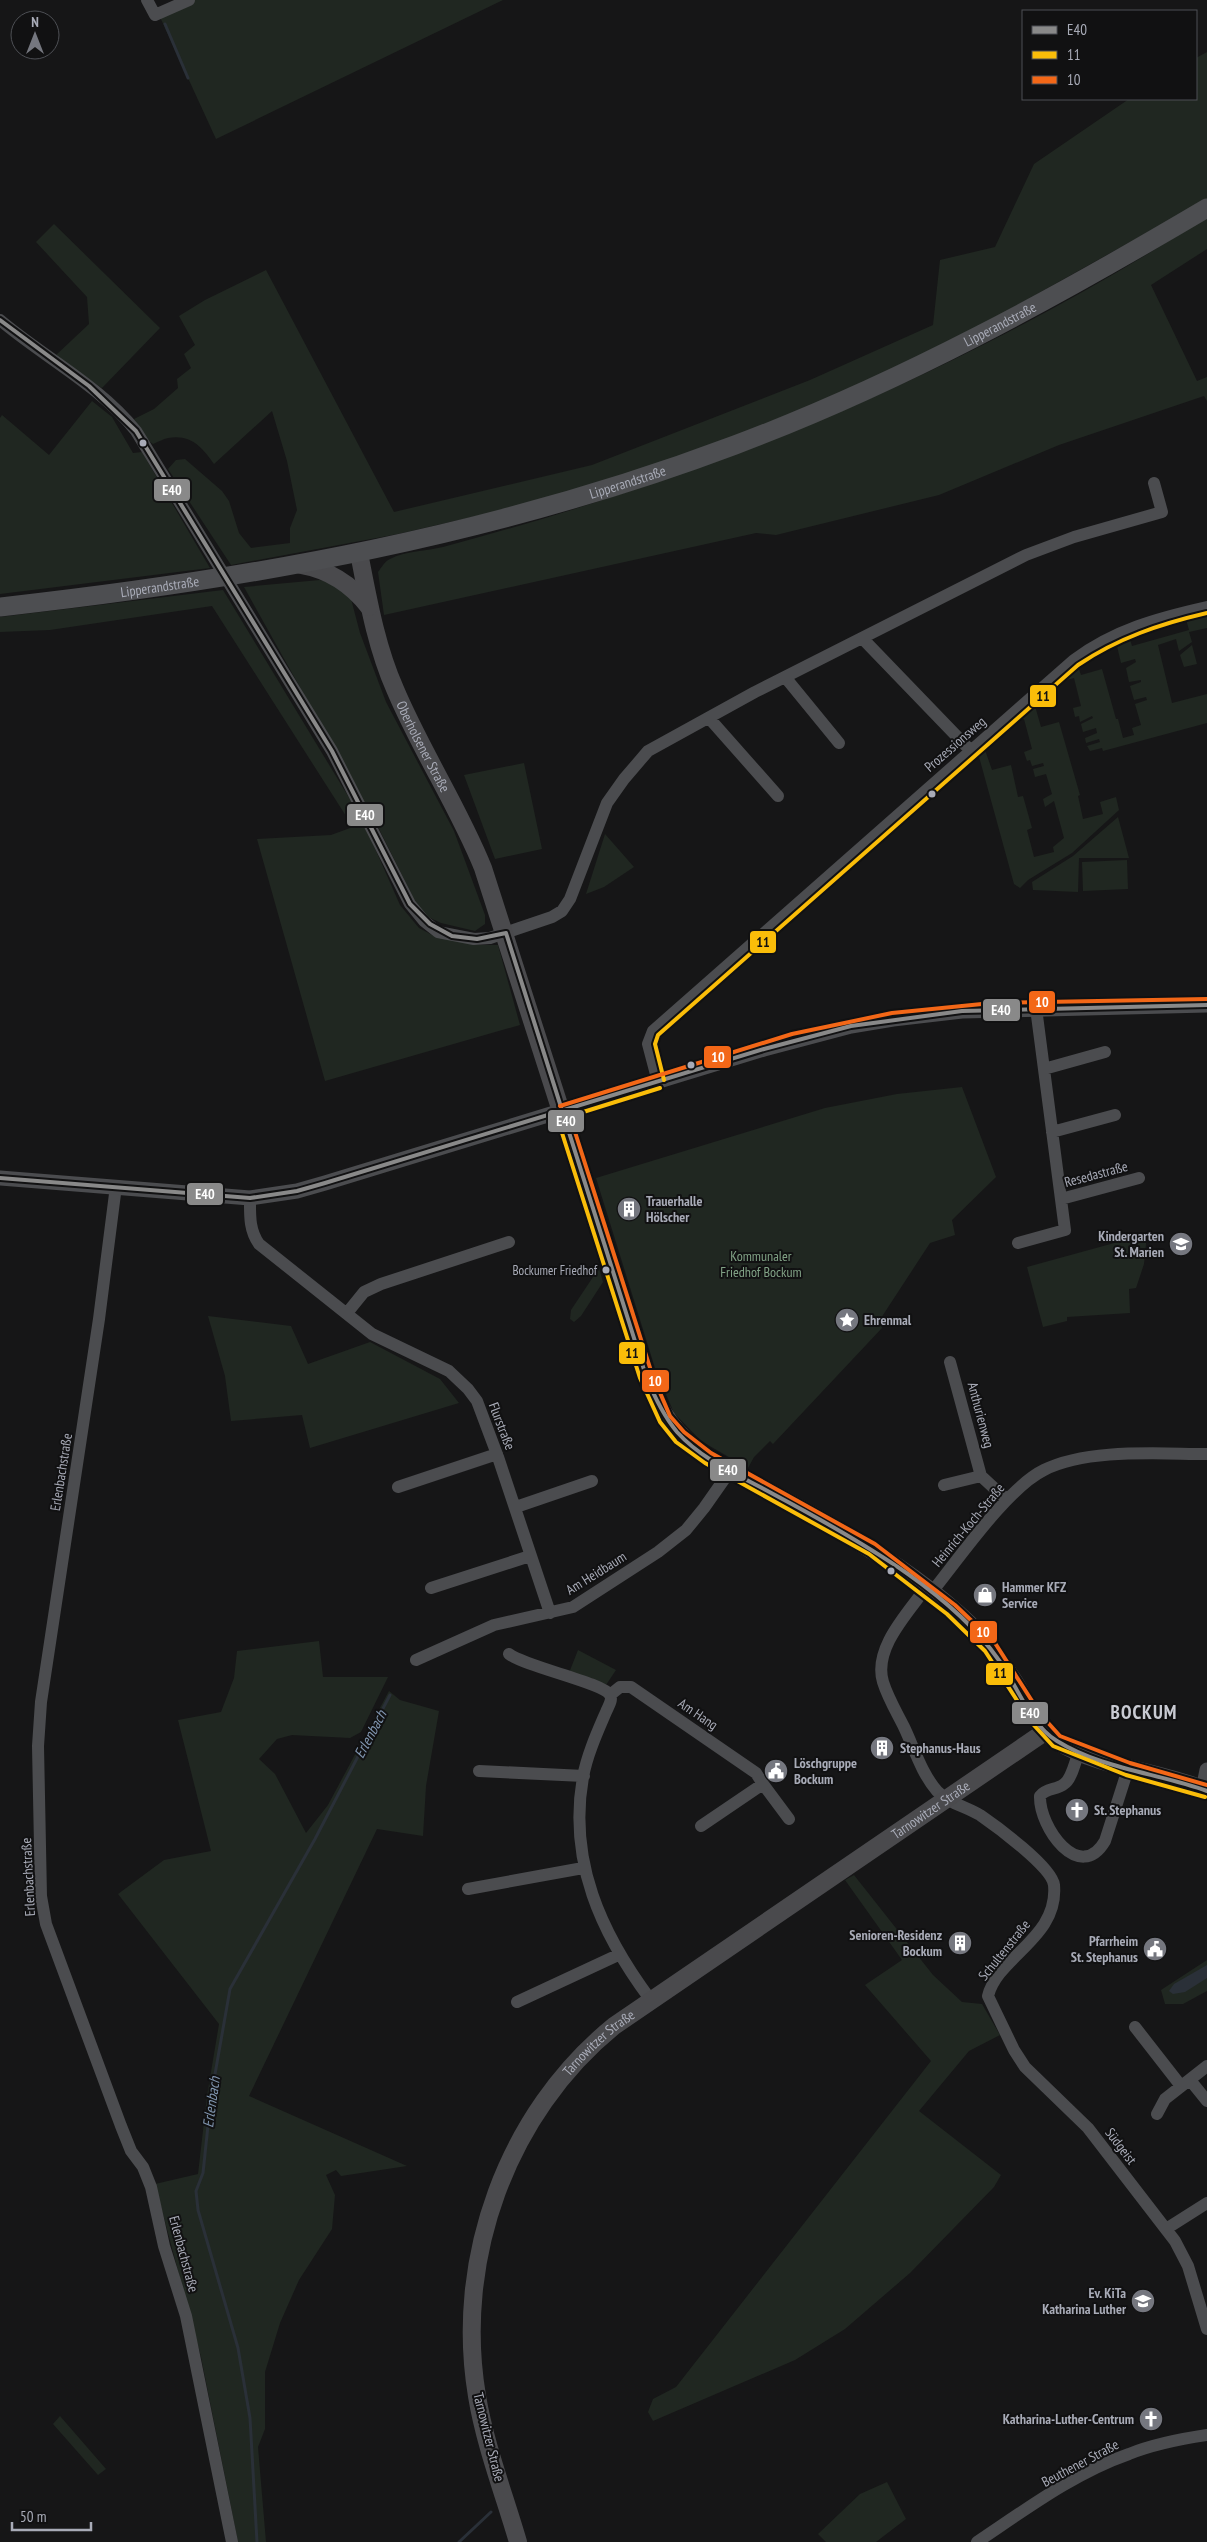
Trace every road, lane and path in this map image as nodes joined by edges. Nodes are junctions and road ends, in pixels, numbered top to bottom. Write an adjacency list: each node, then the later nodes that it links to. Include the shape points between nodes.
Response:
1 (147, 0): 2 (street, via 155,15)
2 (189, 0)
3 (1207, 208): 6 (main road, Lipperandstraße, via 1063,291 950,350 853,396 735,445 551,506)
4 (0, 320): 17 (street, via 82,380 122,414 143,442 332,751 410,904 424,921 438,932 474,939)
5 (1154, 483): 11 (street, via 1162,512 1026,554)
6 (359, 553): 7 (main road, Lipperandstraße); 10 (main road, Oberholsener Straße)
7 (301, 565): 9 (main road, Lipperandstraße); 10 (main road, via 315,567 339,578)
8 (1207, 606): 15 (street, Prozessionsweg, via 1127,629 1087,650)
9 (0, 607)
10 (369, 607): 17 (main road, Oberholsener Straße, via 393,687 467,829)
11 (863, 638): 12 (street); 15 (street)
12 (785, 678): 13 (street); 14 (street)
13 (709, 718): 16 (street); 17 (street, via 648,751 624,779 601,816 570,899 562,911)
14 (839, 743)
15 (970, 750): 22 (street, Prozessionsweg, via 653,1032 648,1044)
16 (778, 796)
17 (506, 933): 23 (main road, Oberholsener Straße)
18 (1207, 1005): 19 (street)
19 (1036, 1008): 21 (street, Resedastraße); 22 (street, via 931,1014 851,1026)
20 (1106, 1052): 21 (street)
21 (1044, 1069): 25 (street, Resedastraße)
22 (658, 1082): 23 (street)
23 (562, 1112): 29 (street, via 297,1191); 37 (main road, Oberholsener Straße, via 640,1358 661,1411 689,1445)
24 (1115, 1115): 25 (street)
25 (1052, 1132): 30 (street, Resedastraße)
26 (0, 1178): 28 (street)
27 (1139, 1178): 30 (street, Resedastraße)
28 (116, 1186): 29 (street); 77 (street, Erlenbachstraße, via 40,1709 41,1896 46,1924 118,2117 131,2151 143,2167 151,2187 196,2358)
29 (250, 1198): 33 (street, Flurstraße, via 253,1236 259,1244)
30 (1061, 1199): 32 (street, Resedastraße, via 1065,1230)
31 (509, 1242): 33 (street, via 381,1284 364,1292)
32 (1018, 1243)
33 (347, 1313): 35 (street, Flurstraße, via 372,1334 449,1371 477,1401)
34 (950, 1362): 38 (street, Anthurienweg)
35 (497, 1454): 41 (street); 43 (street, Flurstraße)
36 (1207, 1454): 42 (street, Heinrich-Koch-Straße, via 1103,1456 1074,1461 1044,1470)
37 (730, 1471): 46 (main road, Oberholsener Straße, via 872,1549); 47 (street, Am Heidbaum, via 686,1530 573,1607)
38 (982, 1476): 40 (street); 42 (street)
39 (592, 1481): 43 (street)
40 (944, 1485)
41 (398, 1488)
42 (1007, 1500): 46 (street, Heinrich-Koch-Straße)
43 (516, 1507): 44 (street, Flurstraße)
44 (530, 1556): 45 (street); 47 (street, Flurstraße)
45 (431, 1588)
46 (928, 1591): 51 (main road, Oberholsener Straße, via 990,1647); 59 (street, Schultenstraße, via 894,1633 881,1662 882,1675 924,1769)
47 (550, 1613): 49 (street, Am Heidbaum, via 494,1625)
48 (509, 1654): 50 (street, via 519,1662 606,1690)
49 (416, 1660)
50 (610, 1695): 56 (street, via 611,1702); 57 (street, Am Hang, via 620,1687 632,1687 746,1765)
51 (1046, 1731): 52 (main road, Oberholsener Straße); 59 (main road, Tarnowitzer Straße)
52 (1078, 1752): 53 (main road, Oberholsener Straße); 53 (street, via 1067,1781 1063,1786 1042,1792 1039,1803 1048,1830 1067,1851 1093,1856 1100,1850)
53 (1128, 1769): 58 (main road, Oberholsener Straße)
54 (1207, 1770): 58 (street)
55 (478, 1771): 56 (street)
56 (584, 1776): 62 (street, via 580,1826)
57 (763, 1784): 60 (street, Am Hang); 61 (street)
58 (1205, 1790)
59 (946, 1798): 65 (street, Schultenstraße, via 980,1815 1002,1832 1042,1866 1054,1885 1051,1912 1039,1932 995,1980); 66 (main road, Tarnowitzer Straße)
60 (788, 1819)
61 (700, 1826)
62 (583, 1868): 63 (street); 64 (street, via 597,1911)
63 (468, 1889)
64 (618, 1955): 66 (street); 67 (street)
65 (988, 1996): 74 (street, Südgeist, via 1025,2067 1088,2128)
66 (650, 1999): 78 (main road, Tarnowitzer Straße, via 594,2042 544,2099 516,2145 500,2181 482,2239 472,2316 474,2376 480,2414)
67 (517, 2002)
68 (1135, 2027): 70 (street)
69 (1207, 2066): 70 (street)
70 (1185, 2083): 71 (street); 72 (street, via 1165,2099)
71 (1207, 2101)
72 (1157, 2114)
73 (1207, 2203): 74 (street)
74 (1166, 2229): 75 (street, Südgeist, via 1188,2266)
75 (1207, 2329)
76 (1207, 2435): 79 (street, Beuthener Straße, via 1168,2442 1112,2461 1067,2484)
77 (232, 2542)
78 (518, 2542)
79 (977, 2542)

